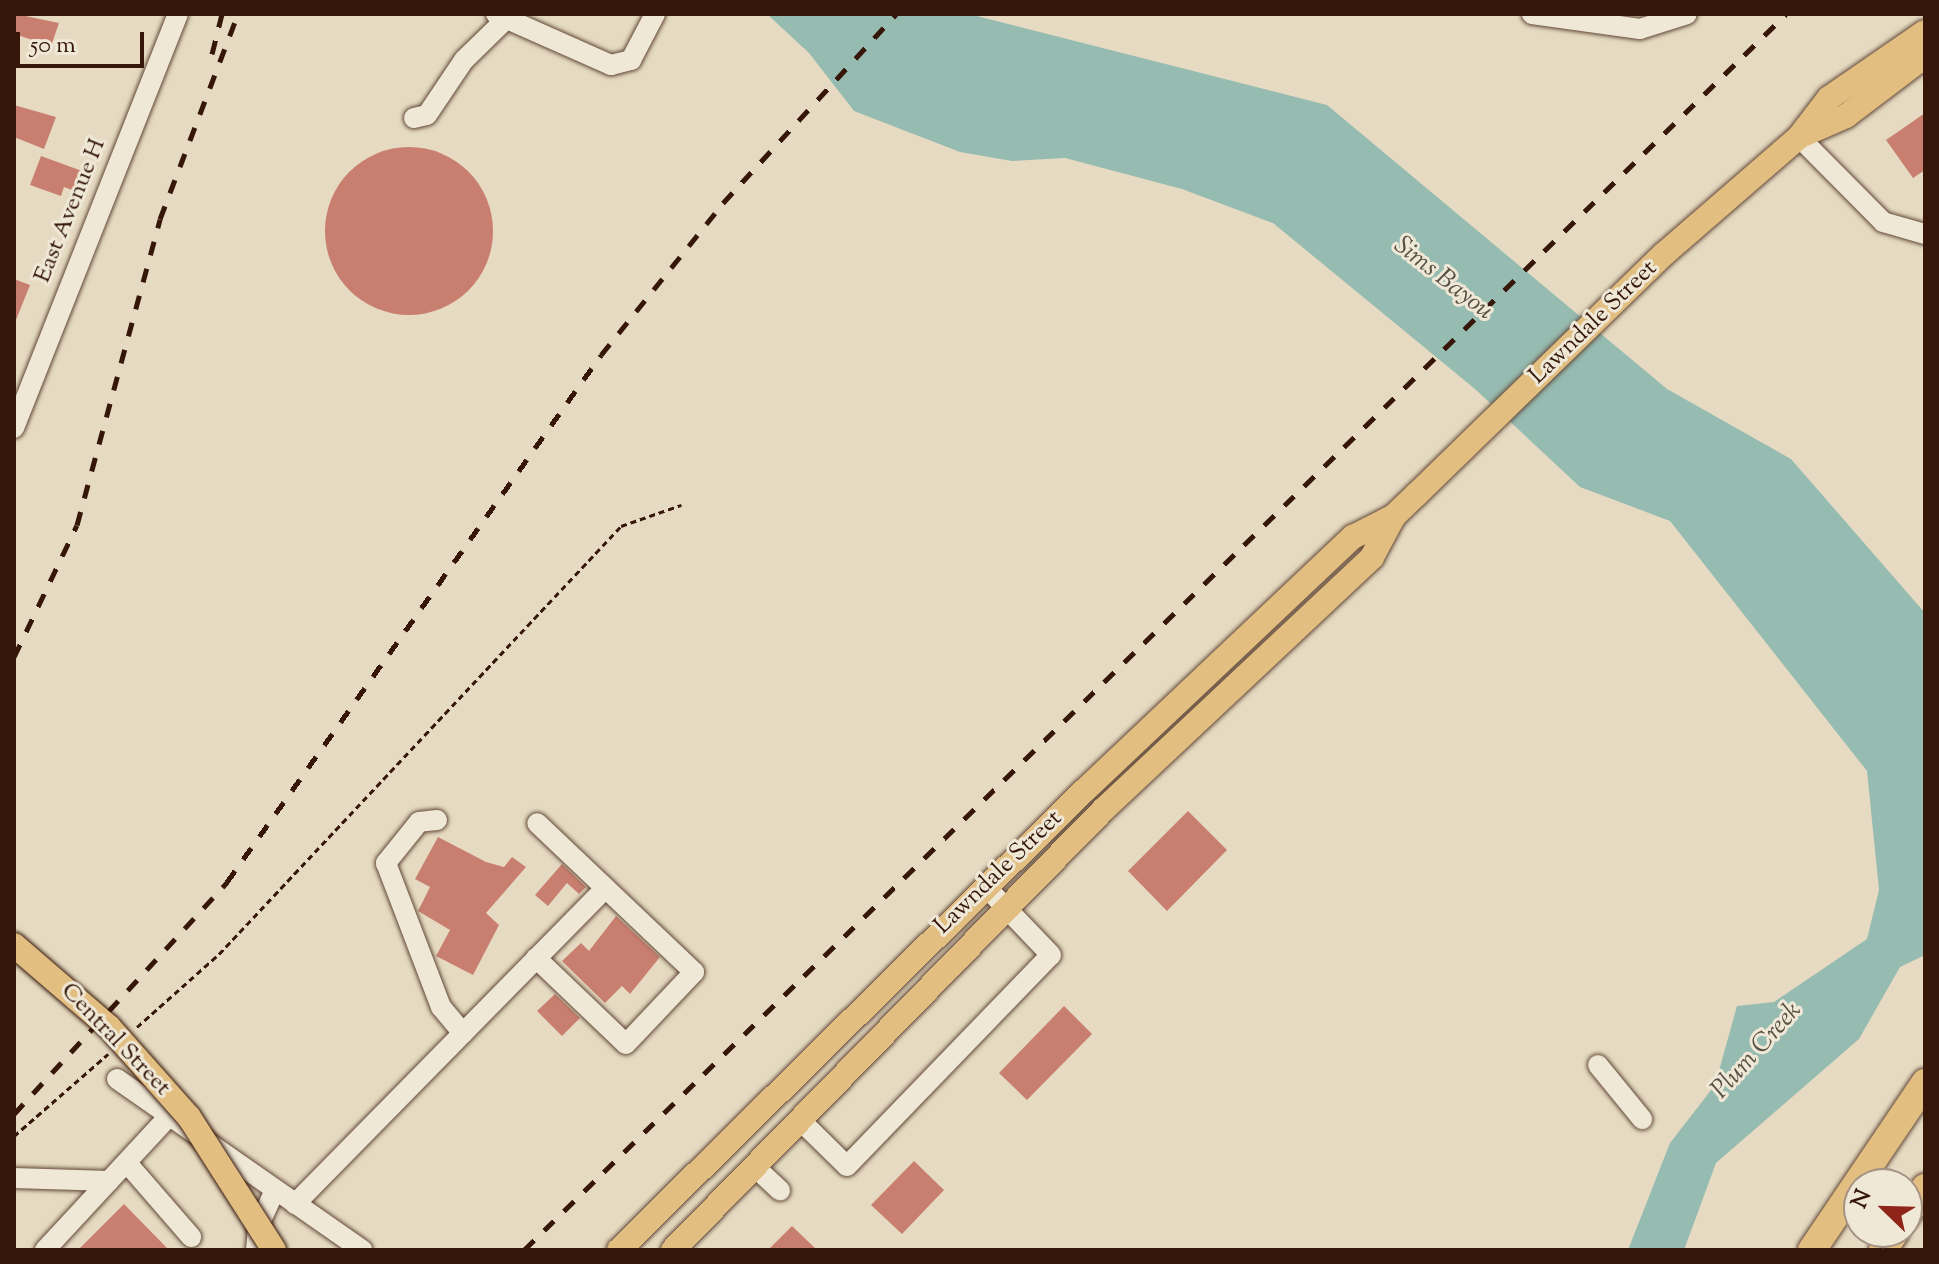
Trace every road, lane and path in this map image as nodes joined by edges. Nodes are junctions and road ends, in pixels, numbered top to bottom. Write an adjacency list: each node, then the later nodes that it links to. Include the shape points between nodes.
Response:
1 (178, 14): 11 (street, East Avenue H)
2 (655, 14): 5 (street, via 636,54 611,65)
3 (1532, 14): 4 (street, via 1640,29)
4 (1687, 14)
5 (501, 16): 8 (street, via 427,115)
6 (1925, 32): 9 (main road, Lawndale Street, via 1829,98)
7 (1925, 56): 9 (main road, Lawndale Street, via 1846,116)
8 (414, 118)
9 (1799, 137): 10 (street, via 1883,222); 14 (main road, Lawndale Street, via 1664,254)
10 (1925, 234)
11 (24, 374): 12 (street, East Avenue H)
12 (14, 428)
13 (681, 505): 23 (path, via 621,526 219,954)
14 (1394, 516): 17 (main road, Lawndale Street, via 1353,537); 19 (main road, Lawndale Street, via 1372,557)
15 (437, 820): 22 (street, via 419,822 386,863 441,1007)
16 (537, 823): 18 (street)
17 (985, 886): 19 (street); 44 (main road, Lawndale Street)
18 (606, 888): 21 (street); 21 (street, via 694,972 626,1044)
19 (1006, 908): 30 (main road, Lawndale Street); 30 (street, via 1051,955 979,1034 847,1166)
20 (14, 945): 42 (main road, Central Street, bridge, via 109,1027 189,1117)
21 (536, 958): 22 (street)
22 (463, 1033): 38 (street)
23 (128, 1036)
24 (116, 1046): 31 (path)
25 (1598, 1065): 29 (street)
26 (117, 1079): 28 (street, Central Street)
27 (1925, 1083): 46 (highway)
28 (168, 1117): 32 (street); 36 (street, Central Street)
29 (1642, 1119)
30 (801, 1121): 33 (main road, Lawndale Street)
31 (14, 1136)
32 (127, 1163): 35 (street); 39 (street)
33 (756, 1168): 37 (street); 45 (main road, Lawndale Street)
34 (14, 1178): 35 (street)
35 (109, 1181): 40 (street)
36 (275, 1190): 38 (street, Central Street); 41 (street, via 258,1227)
37 (780, 1190)
38 (295, 1204): 43 (street, Central Street)
39 (191, 1237)
40 (45, 1250)
41 (256, 1250)
42 (274, 1250)
43 (362, 1250)
44 (619, 1250)
45 (673, 1250)
46 (1812, 1250)

